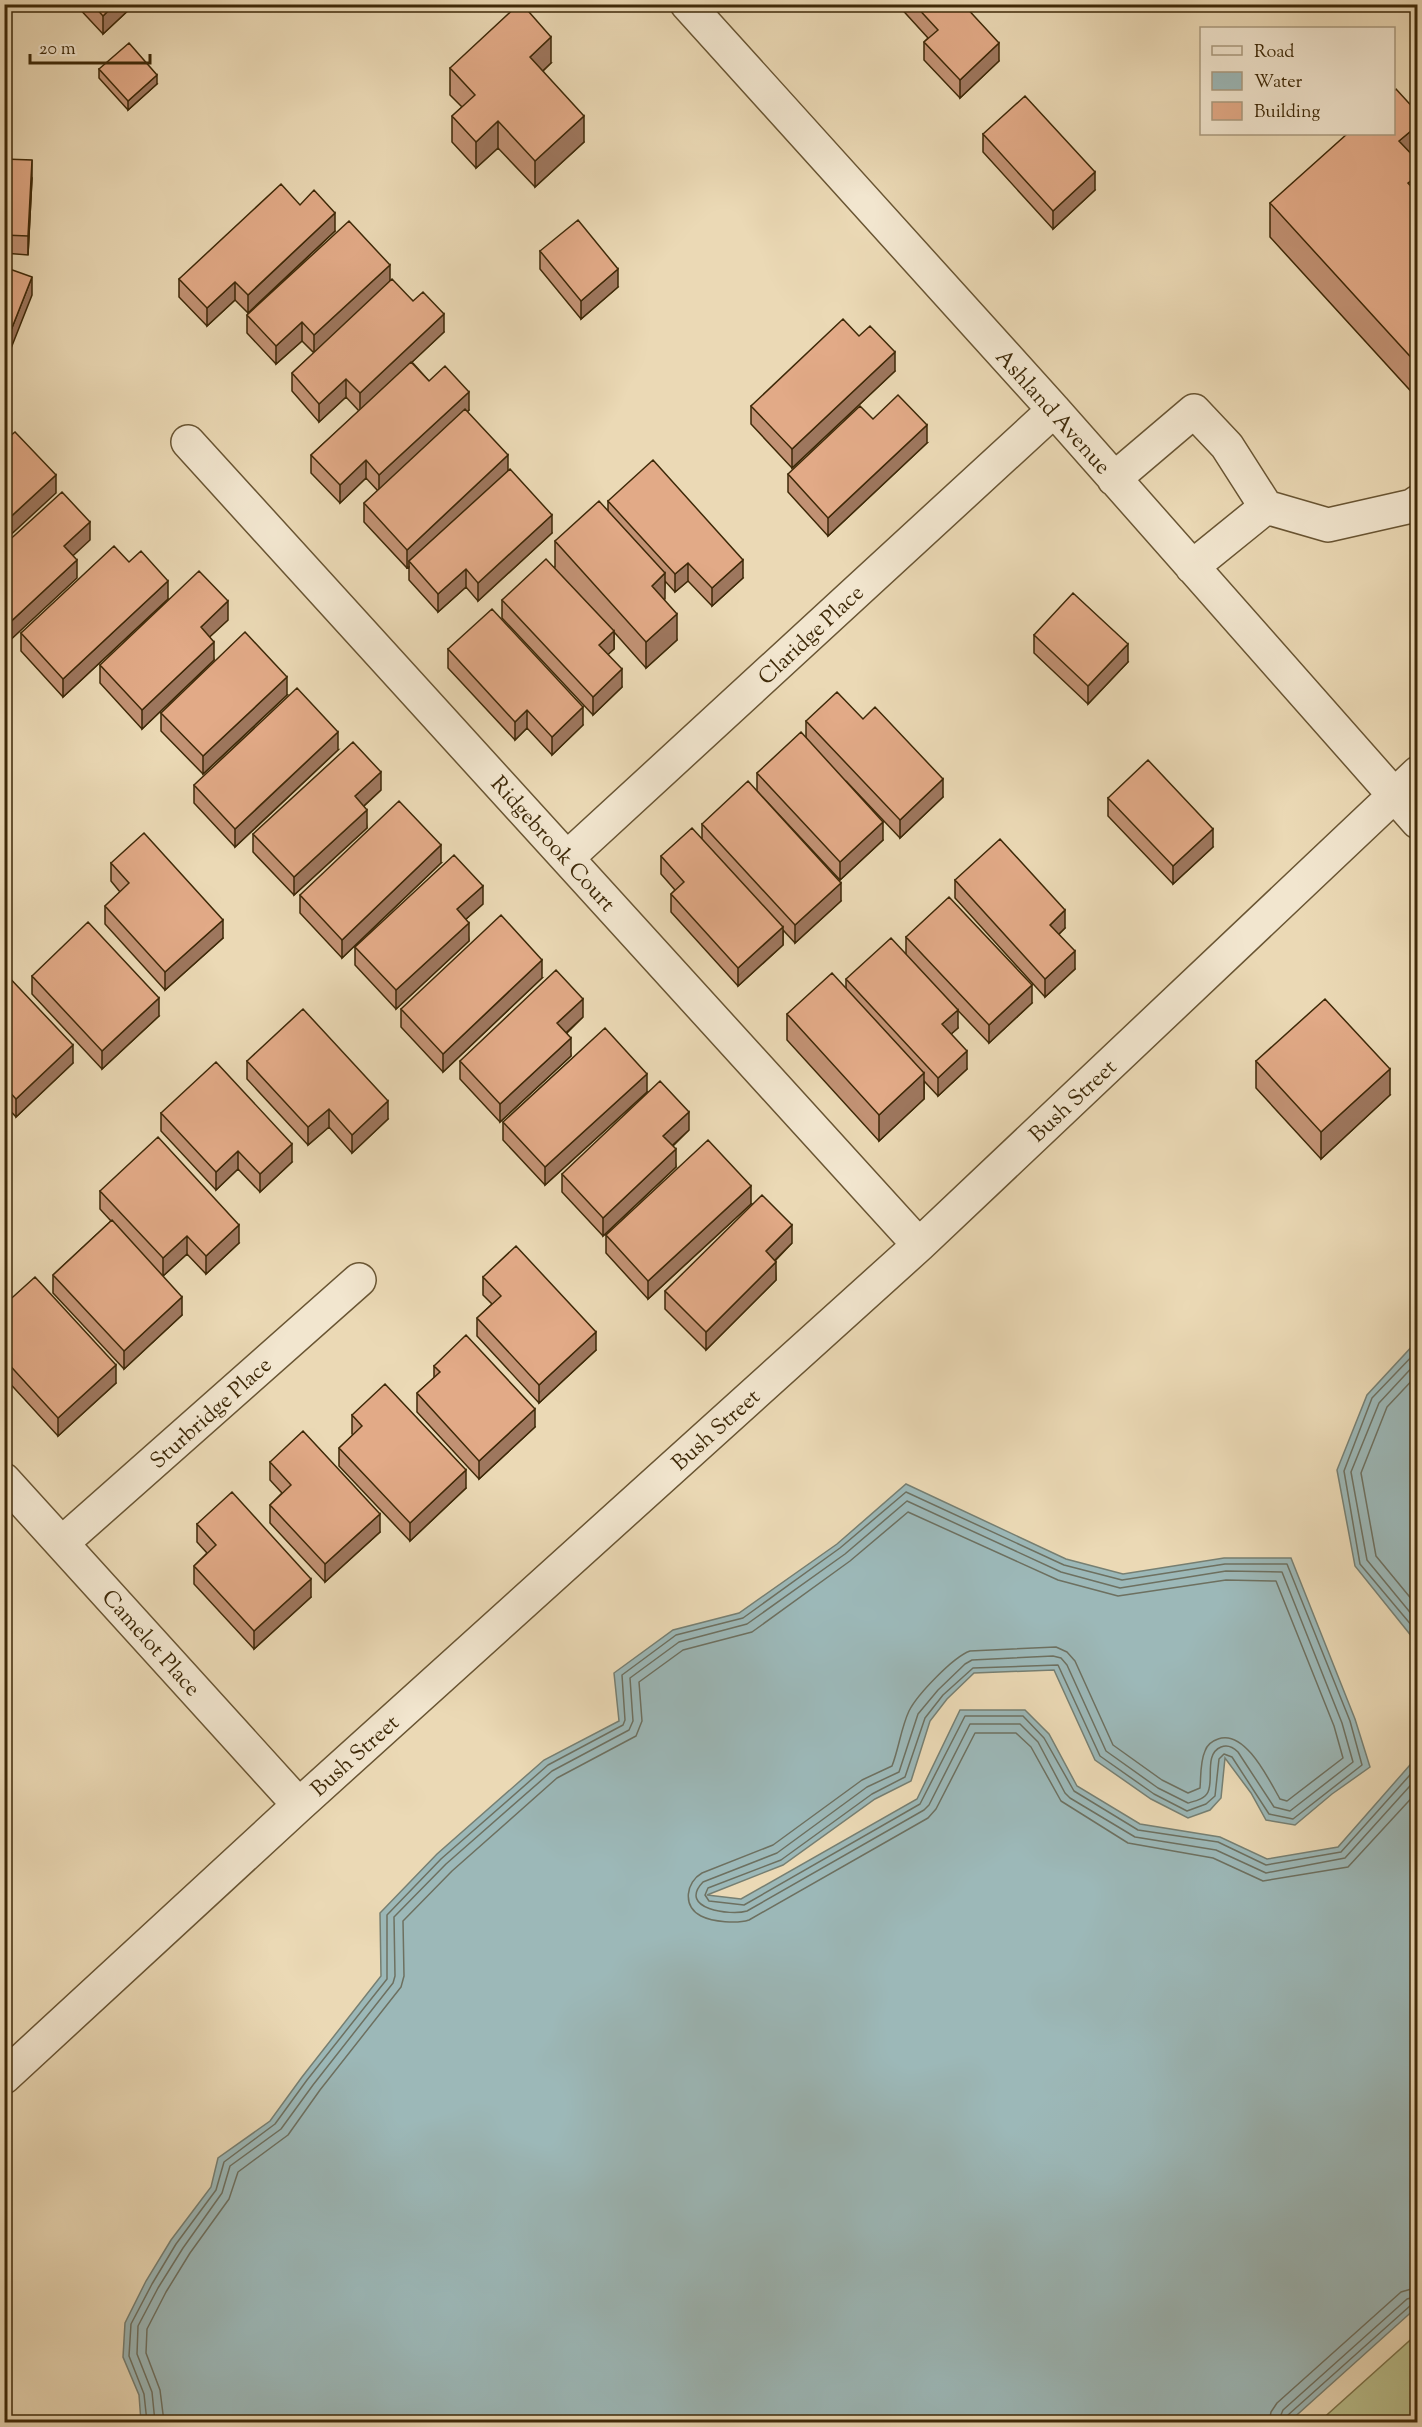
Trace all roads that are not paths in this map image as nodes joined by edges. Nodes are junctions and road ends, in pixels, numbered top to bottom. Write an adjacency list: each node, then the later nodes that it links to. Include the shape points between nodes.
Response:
1 (687, 4): 2 (street, Ashland Avenue)
2 (1054, 410): 4 (street, Ashland Avenue); 11 (street, Claridge Place)
3 (188, 442): 11 (street, Ridgebrook Court)
4 (1114, 478): 6 (street, via 1194,411 1227,446); 7 (street, Ashland Avenue)
5 (1418, 502): 6 (street, via 1328,525)
6 (1266, 507): 7 (street)
7 (1192, 567): 9 (street, Ashland Avenue)
8 (1418, 773): 9 (street, Bush Street)
9 (1394, 796): 10 (street, Ashland Avenue); 12 (street, Bush Street)
10 (1418, 822)
11 (567, 858): 12 (street, Ridgebrook Court)
12 (919, 1245): 16 (street, Bush Street)
13 (359, 1280): 15 (street, Sturbridge Place)
14 (4, 1480): 15 (street, Camelot Place)
15 (62, 1543): 16 (street, Camelot Place)
16 (299, 1805): 17 (street, Bush Street)
17 (4, 2077)

